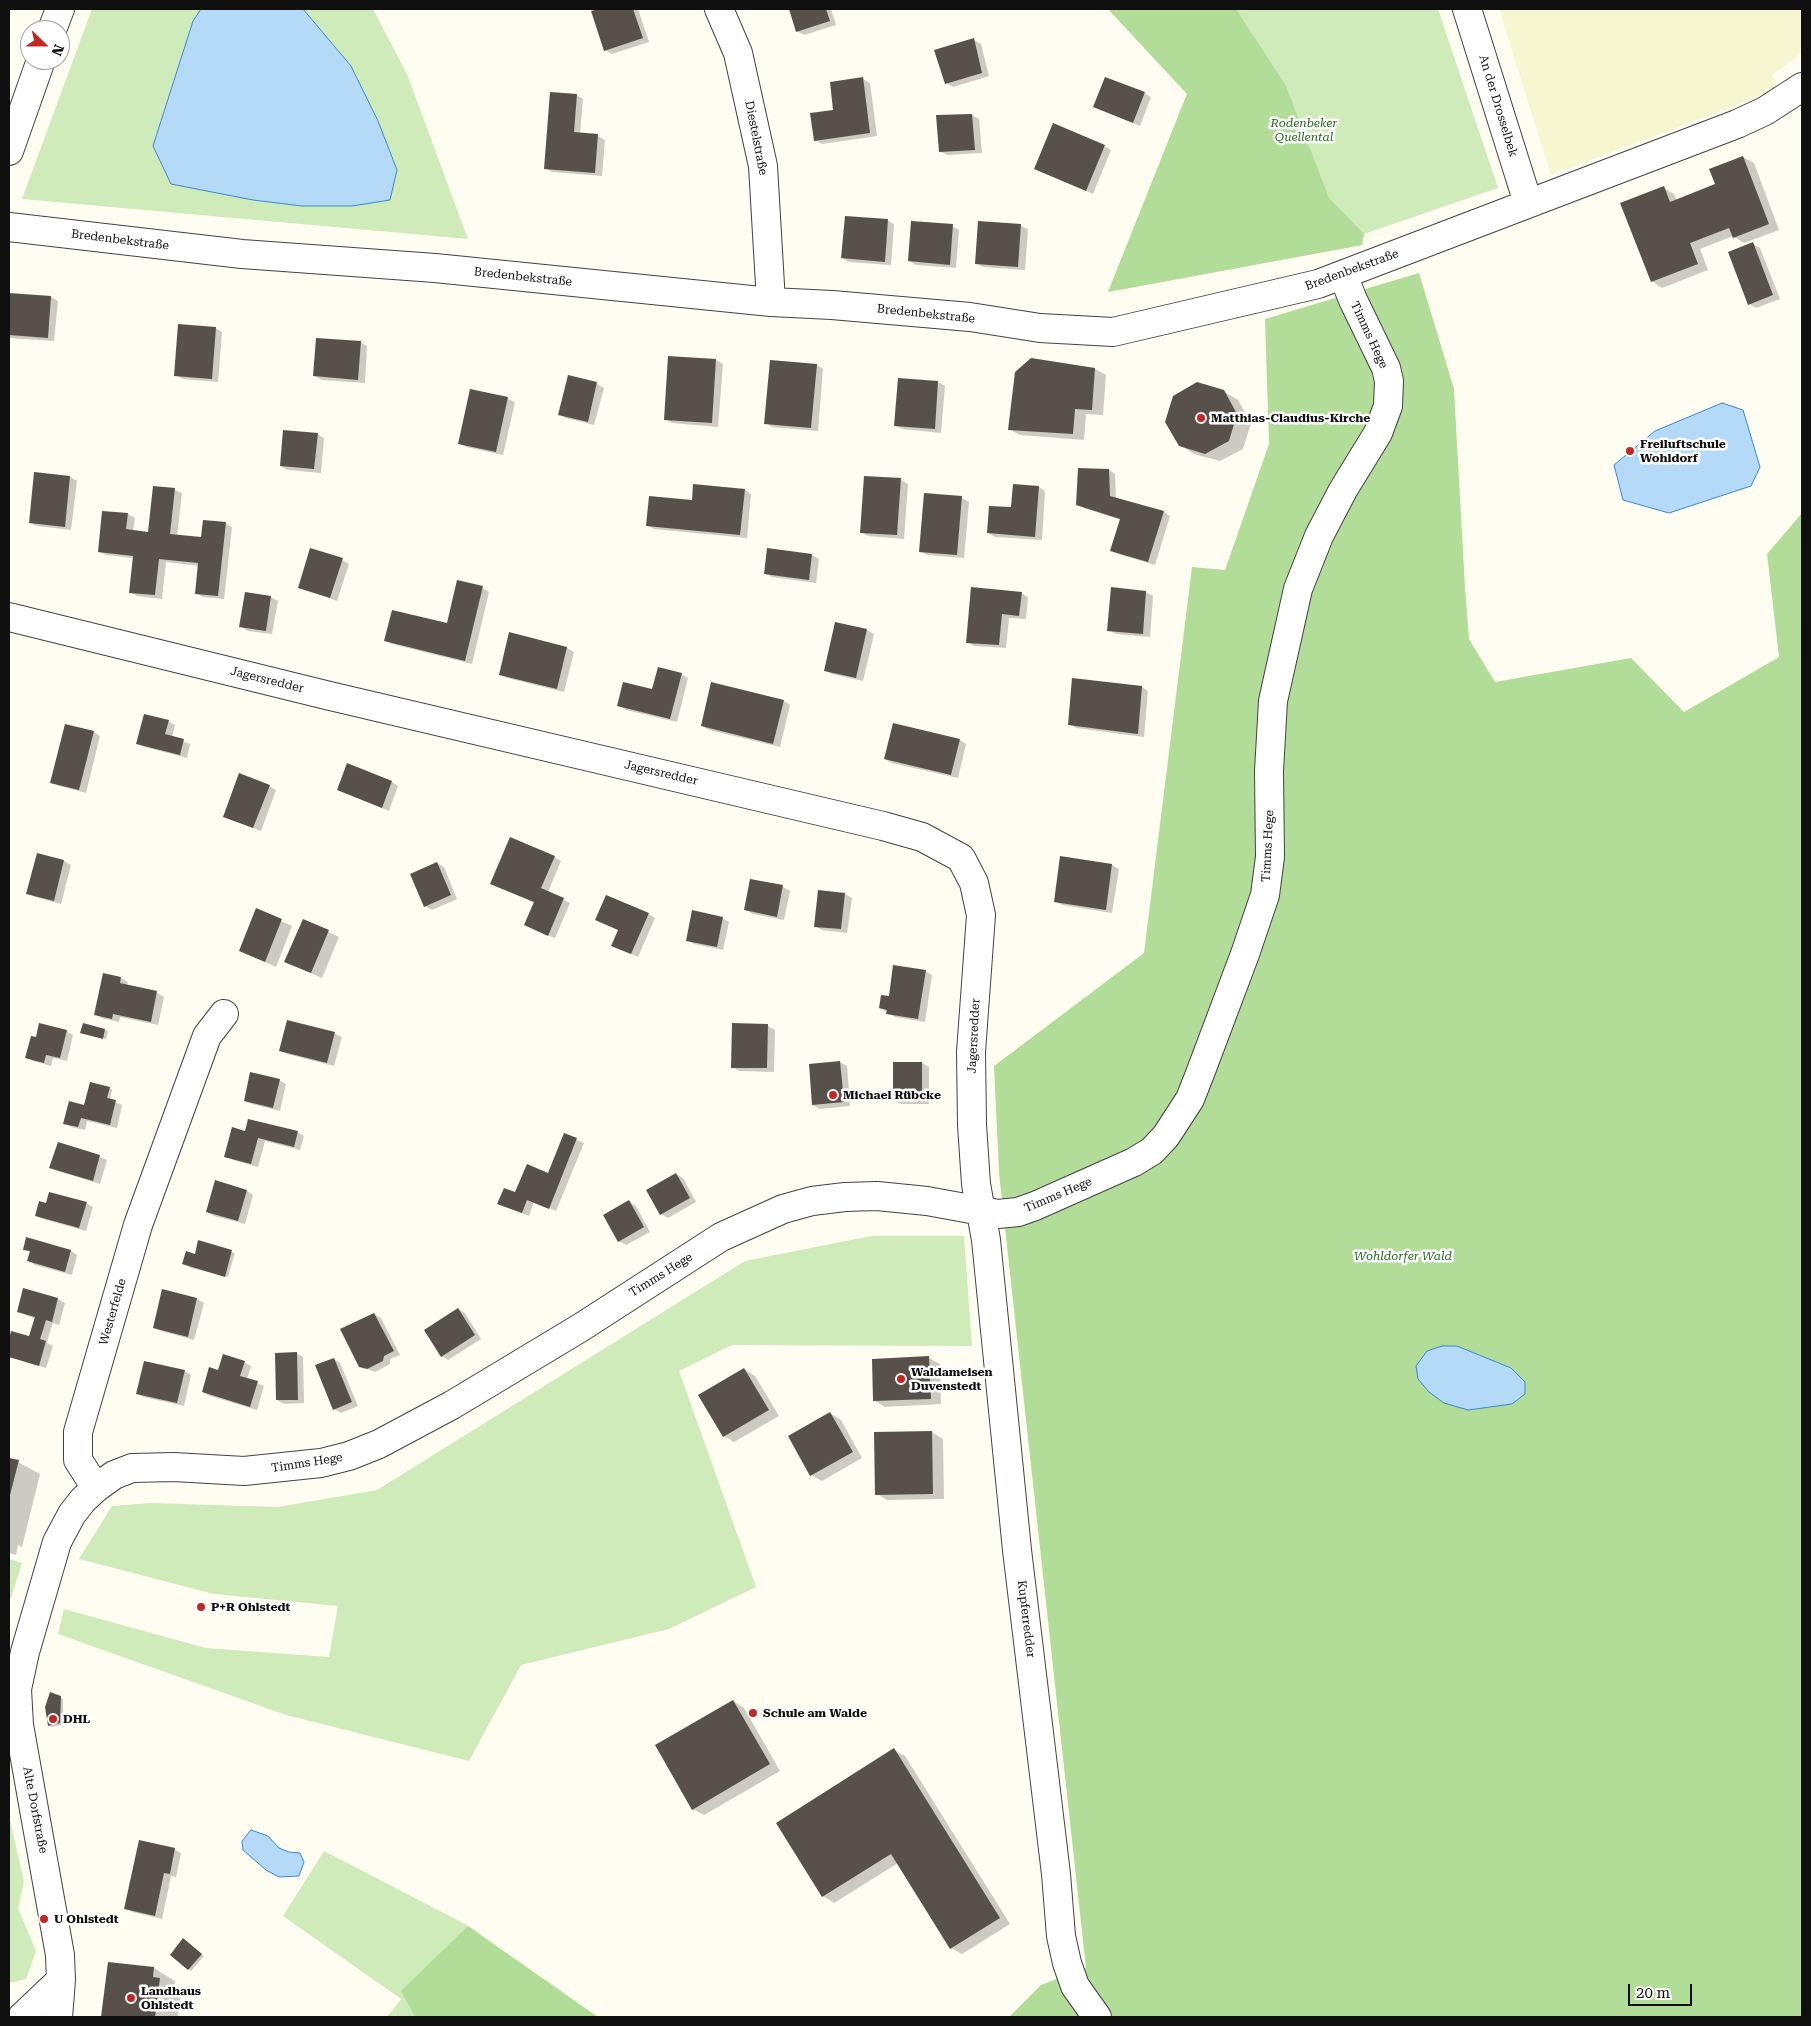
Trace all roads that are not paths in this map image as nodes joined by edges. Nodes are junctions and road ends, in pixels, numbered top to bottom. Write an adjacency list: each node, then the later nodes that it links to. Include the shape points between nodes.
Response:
1 (719, 9): 9 (street, Diestelstraße, via 738,53 763,166)
2 (1467, 9): 6 (street, An der Drosselbek)
3 (37, 70): 5 (street)
4 (1802, 88): 6 (street, Bredenbekstraße, via 1737,124)
5 (9, 151)
6 (1528, 203): 8 (street, Bredenbekstraße)
7 (9, 227): 9 (street, Bredenbekstraße, via 242,254 435,268)
8 (1343, 274): 9 (street, Bredenbekstraße, via 1318,284 1112,332); 12 (street, Timms Hege, via 1386,368 1388,406 1378,433 1319,536 1298,589 1273,701 1269,771 1270,857 1265,895 1201,1071 1178,1119 1152,1151 1035,1206 1018,1212)
9 (771, 302)
10 (9, 617): 12 (street, Jagersredder, via 883,826 922,837 961,858 974,883 981,915 972,1052 972,1125)
11 (224, 1014): 13 (street, Westerfelde, via 207,1036 138,1224 78,1432 78,1460)
12 (980, 1212): 13 (street, Timms Hege, via 876,1196 829,1199 782,1209 721,1237 452,1405 379,1444 321,1463 244,1471 132,1468 114,1475); 17 (street, Kupferredder, via 986,1240 1061,1936 1075,1986)
13 (96, 1488): 14 (street, Alte Dorfstraße, via 64,1527 38,1605 17,1689 19,1725 54,1916)
14 (61, 1980): 15 (street); 16 (street, Alte Dorfstraße)
15 (22, 2017)
16 (58, 2017)
17 (1097, 2017)

